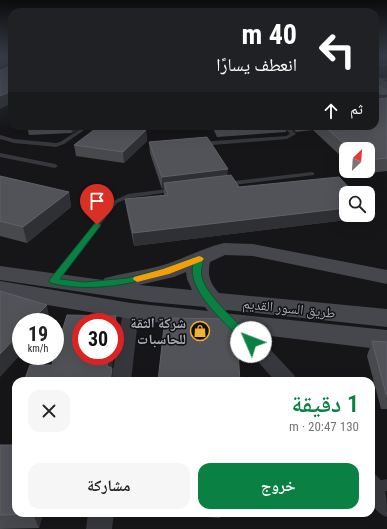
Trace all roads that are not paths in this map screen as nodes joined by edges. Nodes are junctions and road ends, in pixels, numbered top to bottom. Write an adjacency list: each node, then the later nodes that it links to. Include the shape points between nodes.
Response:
1 (379, 83): 2 (main road)
2 (387, 96)
3 (82, 130): 5 (lane, via 56,145)
4 (289, 130): 6 (lane, via 293,134 287,137)
5 (0, 137)
6 (193, 144)
7 (0, 155): 8 (lane)
8 (55, 166)
9 (312, 174): 10 (lane)
10 (220, 185)
11 (182, 189): 15 (lane, via 128,196 115,202)
12 (200, 259): 14 (main road, via 224,249 253,250); 16 (main road, via 147,277); 18 (main road, via 197,279 202,290)
13 (0, 273): 15 (main road, طريق السور القديم)
14 (387, 277)
15 (54, 281): 16 (main road, طريق السور القديم)
16 (85, 285): 18 (main road, طريق السور القديم)
17 (0, 289): 19 (main road, طريق السور القديم)
18 (212, 300): 20 (main road, طريق السور القديم); 22 (main road)
19 (131, 311): 22 (main road, طريق السور القديم); 24 (street)
20 (269, 316): 21 (main road, طريق السور القديم); 22 (main road, طريق السور القديم); 23 (main road, طريق السور القديم)
21 (387, 318)
22 (231, 323): 25 (street)
23 (387, 340)
24 (122, 377)
25 (283, 377)
26 (100, 517): 27 (street)
27 (99, 529)

